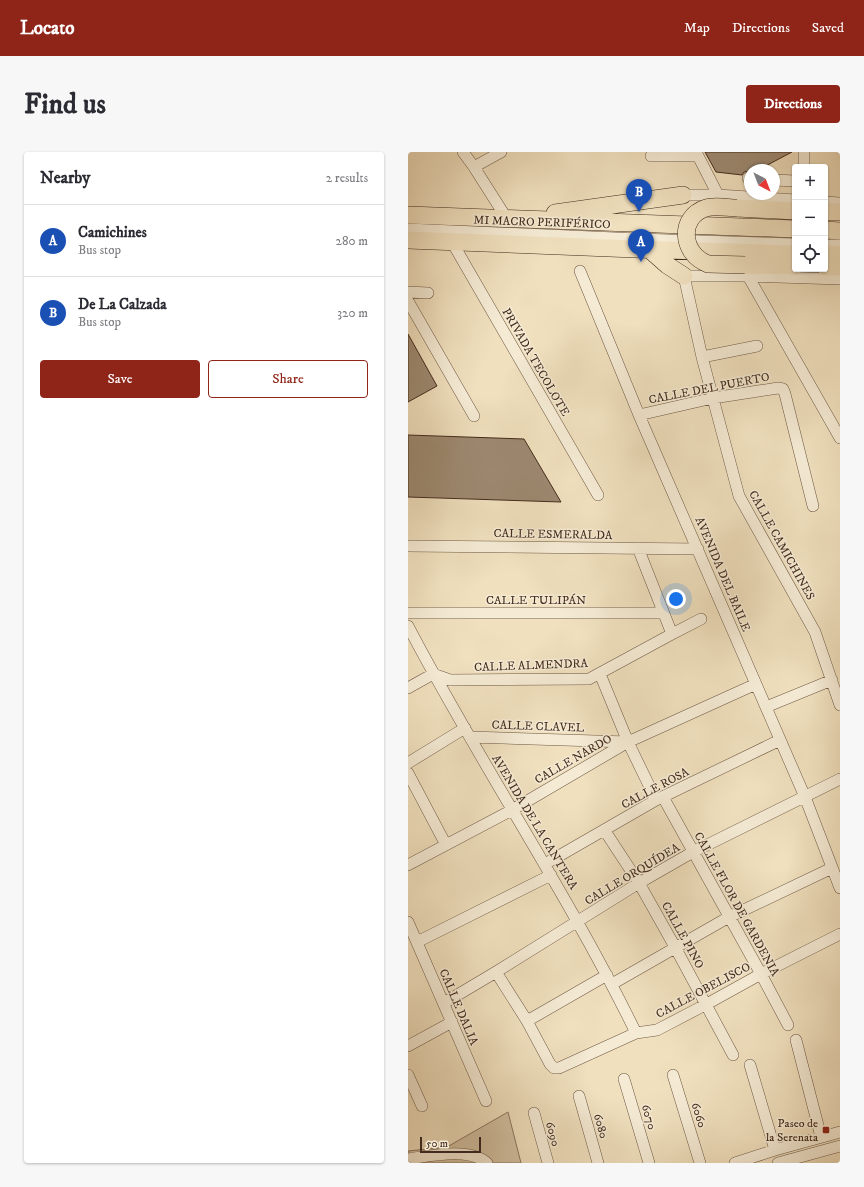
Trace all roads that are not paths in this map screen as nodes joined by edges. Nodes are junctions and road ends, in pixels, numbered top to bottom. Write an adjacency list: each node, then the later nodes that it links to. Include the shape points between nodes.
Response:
1 (463, 152): 7 (street)
2 (501, 152): 7 (street)
3 (804, 152): 6 (street)
4 (697, 154): 5 (street); 11 (street)
5 (651, 156)
6 (804, 164)
7 (474, 167): 19 (street)
8 (780, 180): 9 (street)
9 (792, 181)
10 (683, 195): 11 (street); 19 (highway)
11 (718, 195): 12 (street)
12 (792, 200)
13 (828, 202): 14 (street)
14 (840, 203)
15 (792, 211): 40 (highway, bridge, via 710,207 693,217 688,225 686,240 692,253 708,264)
16 (828, 212): 17 (highway)
17 (840, 212)
18 (408, 215): 19 (highway)
19 (508, 219): 21 (highway)
20 (408, 224): 25 (street, MI MACRO PERIFÉRICO)
21 (792, 229)
22 (408, 230): 30 (street, MI MACRO PERIFÉRICO)
23 (828, 230): 24 (highway)
24 (840, 231)
25 (792, 237)
26 (828, 238): 27 (street)
27 (840, 238)
28 (408, 240): 29 (highway)
29 (452, 242): 33 (highway); 53 (street, PRIVADA TECOLOTE)
30 (792, 244)
31 (828, 245): 32 (street)
32 (840, 245)
33 (650, 250): 34 (highway); 42 (highway)
34 (792, 254)
35 (828, 254): 36 (highway)
36 (840, 255)
37 (792, 266): 40 (highway)
38 (828, 267): 39 (highway)
39 (840, 267)
40 (747, 270): 42 (street); 43 (street); 52 (street)
41 (580, 271): 50 (street, AVENIDA DEL BAILE)
42 (684, 276): 48 (street, CALLE CAMICHINES)
43 (840, 278)
44 (408, 292): 45 (street)
45 (428, 293)
46 (408, 301): 51 (street)
47 (756, 346): 48 (street)
48 (702, 357): 49 (street, CALLE CAMICHINES)
49 (712, 398): 50 (street, CALLE DEL PUERTO); 54 (street, CALLE DEL PUERTO, via 783,389); 65 (street, CALLE CAMICHINES, via 739,496 815,632)
50 (639, 415): 57 (street, AVENIDA DEL BAILE)
51 (474, 416)
52 (840, 438)
53 (598, 496)
54 (813, 506)
55 (408, 546): 56 (street, CALLE ESMERALDA)
56 (638, 548): 57 (street, CALLE ESMERALDA); 58 (street)
57 (698, 549): 66 (street, AVENIDA DEL BAILE)
58 (663, 612): 59 (street, CALLE TULIPÁN); 62 (street)
59 (408, 613)
60 (701, 620): 62 (street, CALLE ALMENDRA)
61 (408, 626): 63 (street, AVENIDA DE LA CANTERA)
62 (672, 634): 64 (street, CALLE ALMENDRA)
63 (433, 674): 64 (street, CALLE ALMENDRA, via 458,680 589,679); 67 (street); 70 (street, AVENIDA DE LA CANTERA)
64 (600, 674): 72 (street, CALLE FLOR DE GARDENIA)
65 (832, 680): 68 (street, CALLE CAMICHINES); 69 (street)
66 (756, 684): 69 (street, AVENIDA DEL BAILE); 72 (street, CALLE NARDO)
67 (408, 688)
68 (840, 705)
69 (766, 707): 71 (street, AVENIDA DEL BAILE)
70 (467, 733): 72 (street, CALLE CLAVEL); 73 (street); 78 (street, AVENIDA DE LA CANTERA)
71 (780, 740): 76 (street, AVENIDA DEL BAILE); 77 (street, CALLE ROSA)
72 (628, 742): 77 (street, CALLE FLOR DE GARDENIA); 78 (street, CALLE NARDO)
73 (408, 762)
74 (408, 773): 80 (street)
75 (840, 779): 76 (street, CALLE ORQUÍDEA)
76 (805, 797): 81 (street, CALLE ORQUÍDEA); 84 (street, AVENIDA DEL BAILE)
77 (659, 799): 79 (street, CALLE ROSA); 81 (street, CALLE FLOR DE GARDENIA)
78 (512, 810): 80 (street, CALLE NARDO); 82 (street, AVENIDA DE LA CANTERA)
79 (605, 831): 82 (street, CALLE ROSA); 86 (street, CALLE PINO)
80 (446, 845): 83 (street, CALLE NARDO)
81 (693, 852): 86 (street, CALLE ORQUÍDEA); 88 (street, CALLE FLOR DE GARDENIA)
82 (545, 864): 85 (street, AVENIDA DE LA CANTERA)
83 (408, 865)
84 (832, 868): 87 (street, AVENIDA DEL BAILE); 88 (street)
85 (551, 875): 89 (street, AVENIDA DE LA CANTERA); 92 (street)
86 (639, 884): 89 (street, CALLE ORQUÍDEA); 93 (street, CALLE PINO)
87 (840, 888)
88 (729, 917): 93 (street); 95 (street, CALLE FLOR DE GARDENIA)
89 (578, 921): 94 (street, CALLE ORQUÍDEA); 96 (street, AVENIDA DE LA CANTERA)
90 (408, 922): 92 (street, CALLE DALIA)
91 (840, 934): 95 (street, CALLE OBELISCO)
92 (417, 942): 97 (street, CALLE DALIA)
93 (675, 947): 96 (street); 98 (street, CALLE PINO)
94 (496, 972): 97 (street, CALLE ORQUÍDEA); 100 (street)
95 (761, 974): 98 (street, CALLE OBELISCO); 101 (street, CALLE FLOR DE GARDENIA)
96 (610, 980): 100 (street); 102 (street, AVENIDA DE LA CANTERA)
97 (444, 1003): 99 (street, CALLE DALIA)
98 (705, 1005): 102 (street, CALLE OBELISCO, via 656,1030); 105 (street, CALLE PINO)
99 (452, 1022): 104 (street); 111 (street, CALLE DALIA)
100 (527, 1022): 102 (street, CALLE OBELISCO, via 554,1068)
101 (788, 1025)
102 (636, 1033)
103 (796, 1040): 115 (street)
104 (408, 1046)
105 (732, 1055)
106 (750, 1065): 117 (street)
107 (408, 1074): 112 (street)
108 (673, 1075): 124 (street, 6060)
109 (624, 1079): 123 (street, 6070)
110 (579, 1096): 122 (street, 6080)
111 (486, 1102)
112 (422, 1106)
113 (534, 1113): 121 (street, 6090)
114 (840, 1132): 115 (street)
115 (821, 1137): 117 (street)
116 (840, 1146): 119 (street)
117 (775, 1150): 125 (street)
118 (408, 1159): 120 (street, via 458,1154 480,1158)
119 (800, 1160): 126 (street)
120 (487, 1163)
121 (548, 1163)
122 (598, 1163)
123 (649, 1163)
124 (700, 1163)
125 (736, 1163)
126 (778, 1163)

